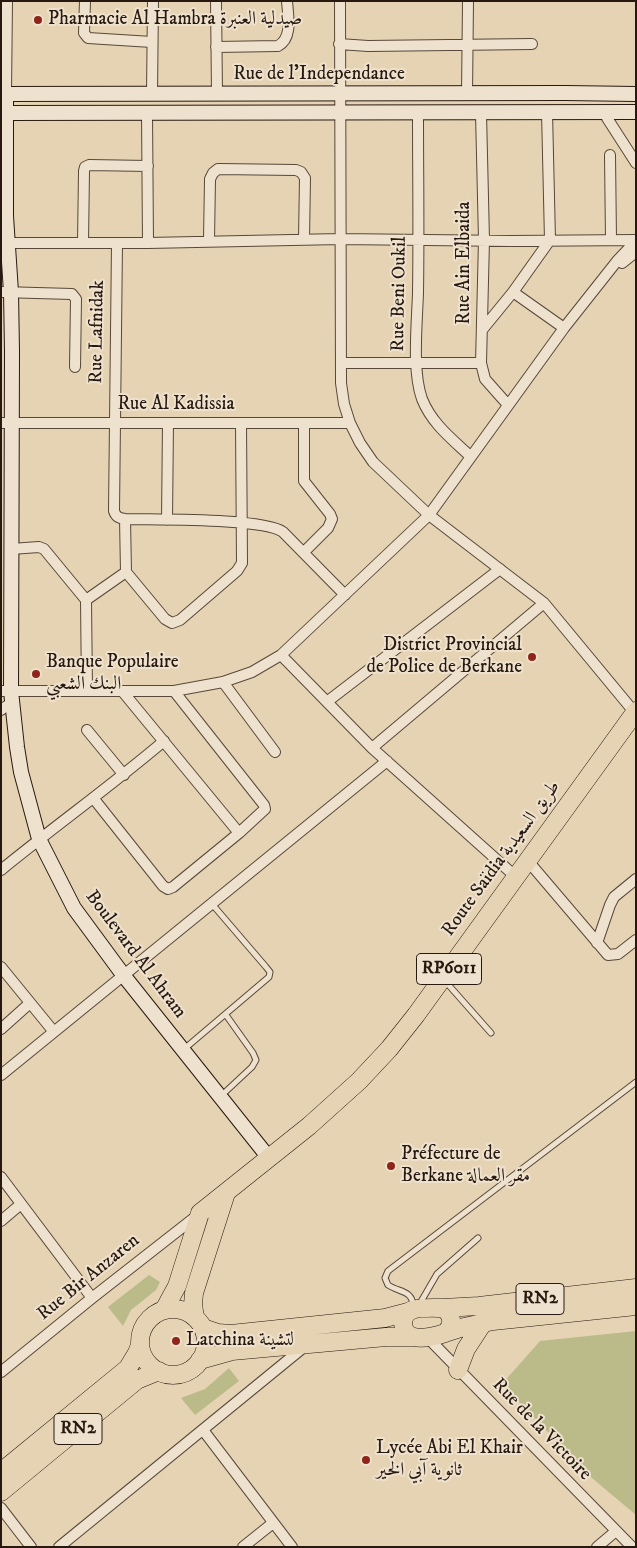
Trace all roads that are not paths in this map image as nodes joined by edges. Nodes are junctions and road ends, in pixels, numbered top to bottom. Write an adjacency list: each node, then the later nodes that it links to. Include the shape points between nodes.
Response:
1 (86, 1): 8 (street, via 84,32 88,38)
2 (153, 1): 8 (street)
3 (216, 1): 12 (street)
4 (287, 1): 12 (street, via 288,32 283,44)
5 (340, 1): 9 (street)
6 (468, 1): 11 (street)
7 (5, 3): 13 (street, Boulevard Al Ahram)
8 (152, 42): 14 (street)
9 (340, 44): 11 (street); 16 (street)
10 (532, 44): 11 (street)
11 (468, 45): 17 (street)
12 (216, 46): 15 (street)
13 (4, 94): 14 (main road, Rue de l'Independance); 22 (main road, Boulevard Al Ahram)
14 (152, 94): 15 (main road, Rue de l'Independance)
15 (217, 94): 16 (main road, Rue de l'Independance)
16 (339, 94): 17 (main road, Rue de l'Independance); 24 (street)
17 (467, 94): 18 (main road, Rue de l'Independance)
18 (636, 94)
19 (547, 112): 20 (main road, Rue de l'Independance); 26 (main road, Rue de l'Independance); 36 (street)
20 (605, 112): 21 (main road, Rue de l'Independance); 28 (street)
21 (636, 112)
22 (4, 113): 23 (main road, Rue de l'Independance); 30 (main road, Boulevard Al Ahram)
23 (147, 113): 24 (main road, Rue de l'Independance); 29 (street)
24 (339, 113): 25 (main road, Rue de l'Independance); 33 (street)
25 (418, 113): 26 (main road, Rue de l'Independance); 31 (street, Rue Beni Oukil)
26 (481, 113): 35 (street, Rue Ain Elbaida)
27 (610, 154): 37 (street)
28 (636, 163)
29 (148, 166): 40 (street, via 85,167); 42 (street)
30 (4, 216): 39 (main road, Boulevard Al Ahram)
31 (418, 238): 33 (street); 35 (street); 51 (street, Rue Beni Oukil)
32 (304, 239): 33 (street); 34 (street); 34 (street, via 305,178 301,172 218,169 210,179)
33 (340, 239): 50 (street)
34 (210, 240): 42 (street)
35 (484, 240): 36 (street); 48 (street, Rue Ain Elbaida)
36 (550, 240): 37 (street); 46 (street)
37 (612, 240): 38 (street)
38 (636, 240): 44 (street)
39 (8, 243): 40 (street); 45 (main road, Boulevard Al Ahram)
40 (83, 243): 41 (street)
41 (117, 243): 42 (street); 56 (street, Rue Lafnidak)
42 (148, 243)
43 (636, 252): 44 (street)
44 (607, 274): 47 (street)
45 (6, 292): 49 (main road, Boulevard Al Ahram); 53 (street, via 72,294 75,297)
46 (513, 292): 47 (street); 48 (street)
47 (564, 328): 54 (street)
48 (482, 330): 52 (street, Rue Ain Elbaida)
49 (6, 351): 55 (main road, Boulevard Al Ahram)
50 (341, 363): 51 (street); 60 (street, via 344,404)
51 (417, 363): 52 (street); 61 (street, Rue Beni Oukil, via 419,389 428,411 436,424)
52 (481, 363): 54 (street, Rue Ain Elbaida, via 485,378)
53 (75, 367)
54 (508, 405): 61 (street)
55 (6, 423): 56 (street, Rue Al Kadissia); 62 (main road, Boulevard Al Ahram)
56 (114, 423): 57 (street, Rue Al Kadissia); 64 (street, Rue Lafnidak, via 114,511 117,517)
57 (168, 423): 58 (street, Rue Al Kadissia); 65 (street)
58 (241, 423): 59 (street, Rue Al Kadissia); 66 (street)
59 (304, 423): 60 (street, Rue Al Kadissia); 68 (street, via 304,481 332,518 328,528)
60 (350, 423): 63 (street, via 373,462)
61 (471, 457): 63 (street)
62 (6, 497): 67 (main road, Boulevard Al Ahram)
63 (429, 515): 69 (street); 71 (street)
64 (125, 519): 65 (street); 70 (street)
65 (167, 520): 66 (street)
66 (242, 523): 68 (street, via 278,529); 70 (street, via 239,567 176,622 165,619)
67 (11, 549): 72 (street, via 44,549); 79 (main road, Boulevard Al Ahram)
68 (304, 552): 71 (street)
69 (500, 568): 73 (street); 80 (street)
70 (126, 572): 72 (street)
71 (345, 595): 74 (street)
72 (86, 600): 77 (street)
73 (544, 603): 81 (street); 84 (street)
74 (281, 655): 75 (street, via 252,672); 80 (street)
75 (223, 682): 76 (street); 85 (street)
76 (174, 691): 78 (street); 89 (street, via 264,805 265,809)
77 (87, 692): 78 (street); 79 (street)
78 (123, 692): 83 (street)
79 (6, 699): 90 (main road, Boulevard Al Ahram)
80 (328, 702): 84 (street)
81 (635, 712): 91 (highway, Route Saïdia طريق السعيدية / RP6011)
82 (87, 730): 87 (street)
83 (164, 741): 87 (street); 89 (street)
84 (372, 748): 86 (street)
85 (275, 752)
86 (387, 761): 93 (street); 95 (street)
87 (124, 775): 88 (street)
88 (94, 799): 89 (street, via 168,889); 90 (street)
89 (239, 833)
90 (39, 839): 92 (street); 99 (main road, Boulevard Al Ahram, via 74,908)
91 (528, 861): 93 (highway, Route Saïdia طريق السعيدية / RP6011); 97 (street)
92 (1, 870)
93 (516, 877): 100 (highway, Route Saïdia طريق السعيدية / RP6011)
94 (636, 879): 97 (street, via 614,897)
95 (212, 904): 99 (street); 102 (lane, via 270,972 266,981)
96 (636, 940): 97 (street, via 618,954 608,955)
97 (597, 943)
98 (1, 967): 101 (street)
99 (124, 976): 104 (street); 106 (main road, Boulevard Al Ahram)
100 (443, 978): 105 (lane); 110 (highway, Route Saïdia طريق السعيدية / RP6011, via 404,1032 374,1066)
101 (30, 1003): 103 (street); 104 (street)
102 (226, 1015): 106 (lane); 109 (lane, via 256,1060)
103 (1, 1029)
104 (54, 1032): 107 (street)
105 (491, 1033)
106 (183, 1050): 109 (main road, Boulevard Al Ahram)
107 (1, 1076)
108 (636, 1082): 122 (lane, via 388,1271 385,1278 388,1285 411,1297)
109 (220, 1097): 110 (main road, Boulevard Al Ahram)
110 (269, 1158): 112 (highway, Route Saïdia طريق السعيدية / RP6011)
111 (1, 1177): 113 (street)
112 (226, 1193): 114 (highway, Route Saïdia طريق السعيدية / RP6011); 123 (highway, via 194,1293 193,1305)
113 (21, 1204): 115 (street); 118 (street)
114 (200, 1213): 118 (street, Rue Bir Anzaren); 121 (highway, via 177,1286)
115 (1, 1221)
116 (478, 1238): 122 (lane, via 437,1274)
117 (636, 1288): 120 (highway, RN2)
118 (92, 1298): 132 (street, Rue Bir Anzaren)
119 (636, 1306): 124 (highway, RN2)
120 (443, 1308): 122 (highway, RN2); 125 (highway, via 452,1321)
121 (164, 1310): 123 (highway, RN2, via 190,1313); 127 (highway, RN2, via 148,1321)
122 (412, 1311): 123 (highway, RN2, via 386,1318 231,1334 218,1334); 126 (highway, via 405,1316 403,1324 407,1333)
123 (199, 1323): 129 (highway, via 205,1334)
124 (484, 1323): 125 (highway, RN2); 130 (highway, via 466,1349)
125 (445, 1333): 126 (highway, RN2)
126 (420, 1337): 128 (highway, RN2); 130 (street, Rue de la Victoire)
127 (140, 1345): 131 (highway, via 148,1363); 134 (highway, RN2, via 128,1368)
128 (306, 1345): 129 (highway, RN2, via 232,1351); 133 (street)
129 (200, 1360): 131 (highway, RN2, via 191,1369 178,1374)
130 (458, 1370): 138 (street, Rue de la Victoire)
131 (159, 1371): 135 (highway, RN2, via 137,1380)
132 (1, 1372)
133 (203, 1430): 137 (street); 140 (street)
134 (1, 1472)
135 (1, 1492)
136 (1, 1508): 139 (street)
137 (273, 1522): 141 (street); 142 (street)
138 (616, 1531): 143 (street); 144 (street, Rue de la Victoire)
139 (32, 1547)
140 (59, 1547)
141 (243, 1547)
142 (292, 1547)
143 (597, 1547)
144 (632, 1547)

